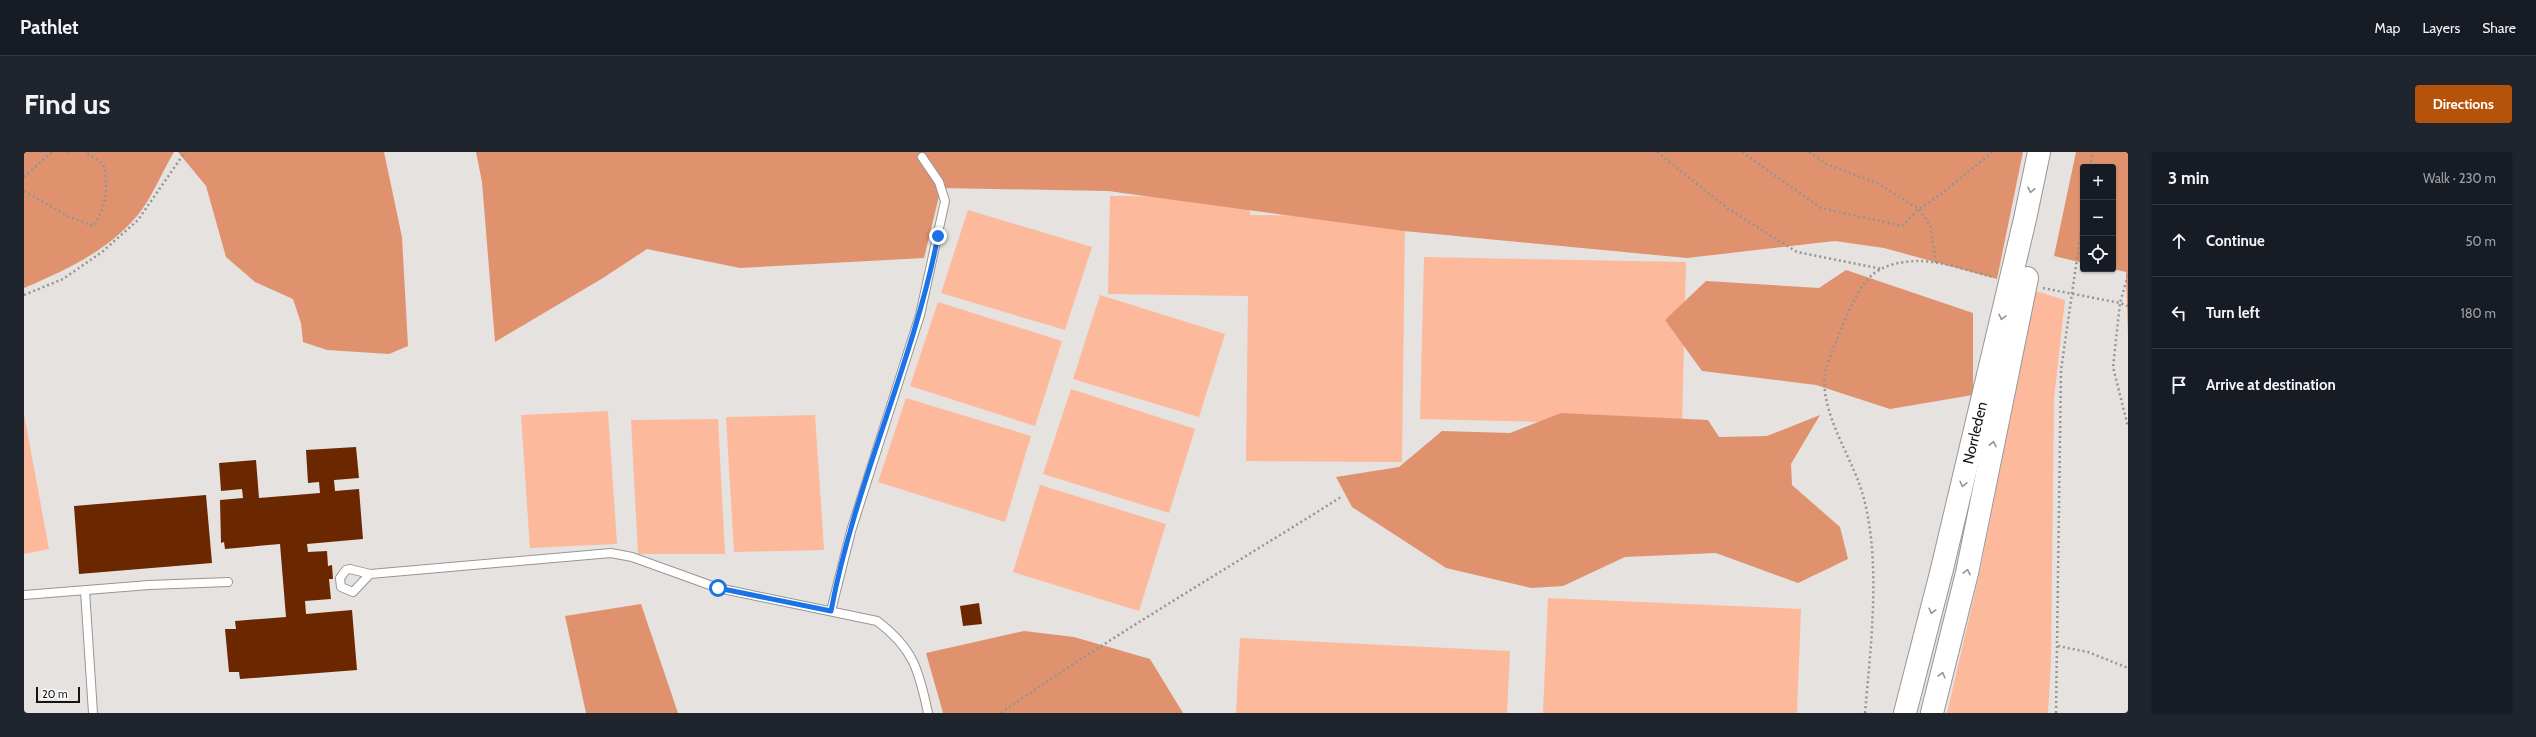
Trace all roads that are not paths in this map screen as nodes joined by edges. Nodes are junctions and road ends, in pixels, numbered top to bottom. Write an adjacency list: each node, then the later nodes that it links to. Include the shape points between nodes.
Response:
1 (2039, 152): 11 (main road, Norrleden, one-way to 11, via 1953,524)
2 (2054, 152): 12 (main road, Norrleden, one-way to 2, via 1967,573)
3 (922, 157): 8 (lane, via 939,182 945,201 920,315 851,531)
4 (370, 574): 8 (lane, via 611,553 632,557 718,588)
5 (228, 582): 6 (lane)
6 (85, 591): 7 (lane); 9 (lane)
7 (24, 596)
8 (831, 611): 10 (lane, via 877,621 896,636 913,659)
9 (93, 713)
10 (928, 713)
11 (1905, 713)
12 (1932, 713)

